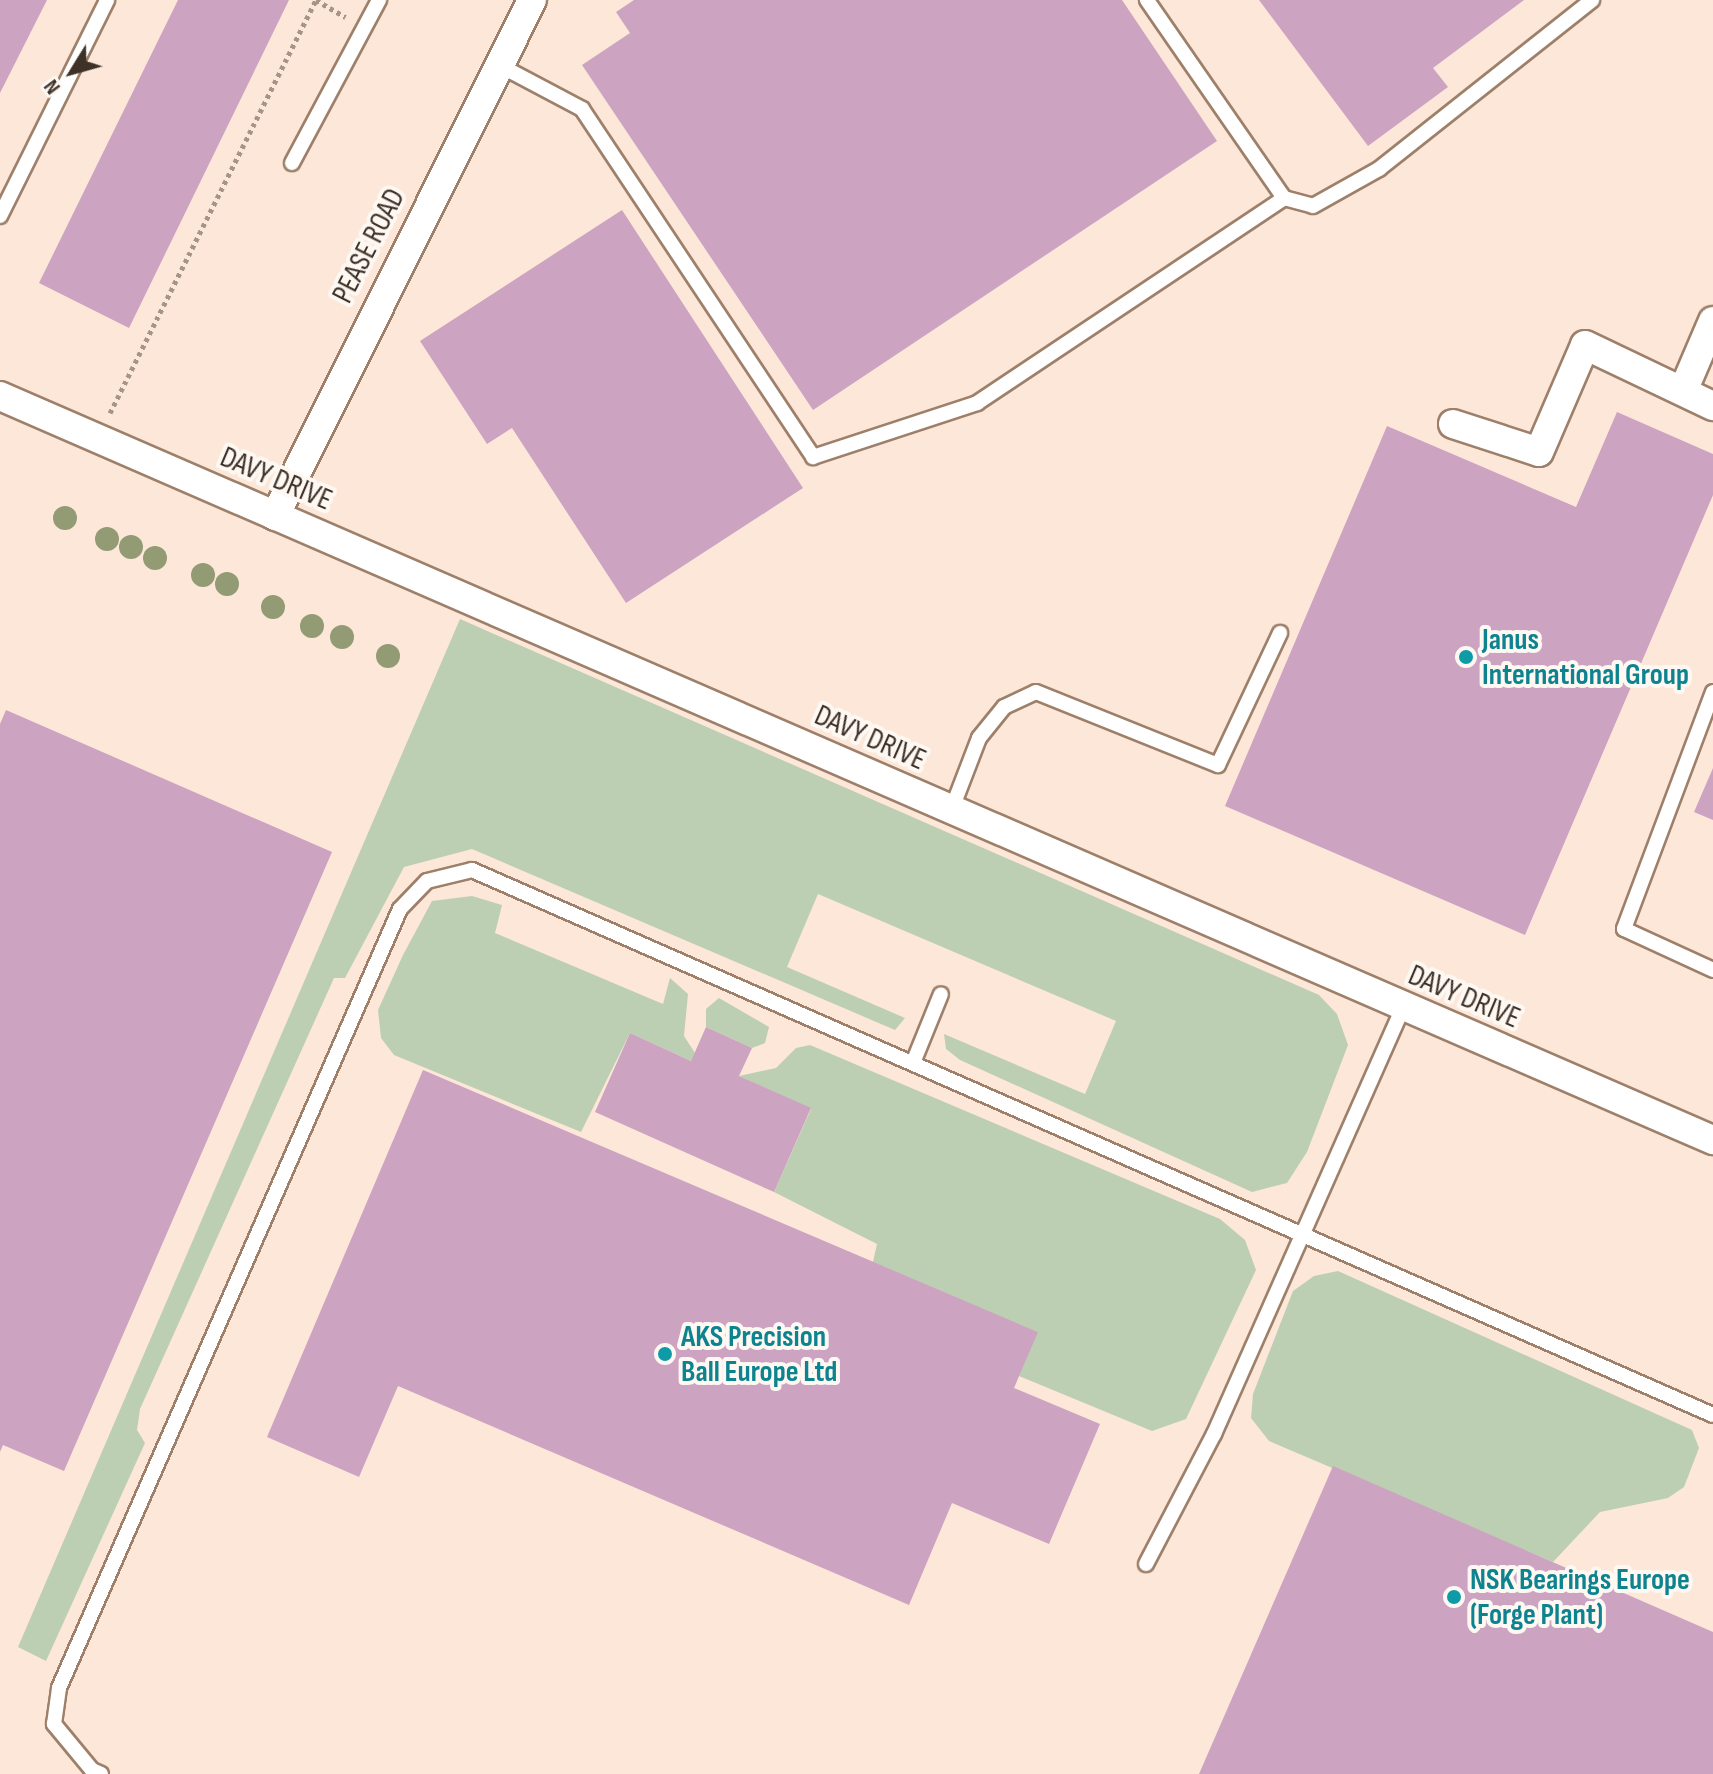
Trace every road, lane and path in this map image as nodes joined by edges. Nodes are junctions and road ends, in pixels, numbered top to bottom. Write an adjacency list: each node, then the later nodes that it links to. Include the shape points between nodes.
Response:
1 (107, 0): 11 (lane)
2 (316, 0): 7 (path); 17 (path)
3 (379, 0): 7 (lane)
4 (1147, 0): 10 (lane)
5 (1592, 0): 10 (lane, via 1379,169 1313,206)
6 (523, 3): 8 (street, PEASE ROAD)
7 (364, 27): 9 (lane)
8 (499, 65): 10 (lane, via 582,109 813,457 977,403); 18 (street, PEASE ROAD)
9 (292, 163)
10 (1284, 198)
11 (0, 216)
12 (1713, 321): 13 (street)
13 (1683, 391): 15 (street); 16 (street, via 1585,345 1539,452)
14 (0, 396): 17 (street, DAVY DRIVE)
15 (1713, 406)
16 (1453, 424)
17 (97, 439): 18 (street, DAVY DRIVE)
18 (275, 516): 21 (street, DAVY DRIVE)
19 (1280, 633): 21 (lane, via 1218,765 1036,692 1004,707 979,738)
20 (1713, 692): 22 (lane, via 1624,929)
21 (951, 811): 24 (street, DAVY DRIVE)
22 (1713, 970)
23 (941, 994): 25 (lane)
24 (1403, 1008): 26 (street, DAVY DRIVE); 27 (lane)
25 (913, 1063): 27 (lane); 30 (lane, via 472,870 427,881 400,909 59,1688 54,1724)
26 (1713, 1140)
27 (1303, 1234): 28 (lane); 29 (lane, via 1214,1434)
28 (1713, 1415)
29 (1146, 1564)
30 (101, 1774)

